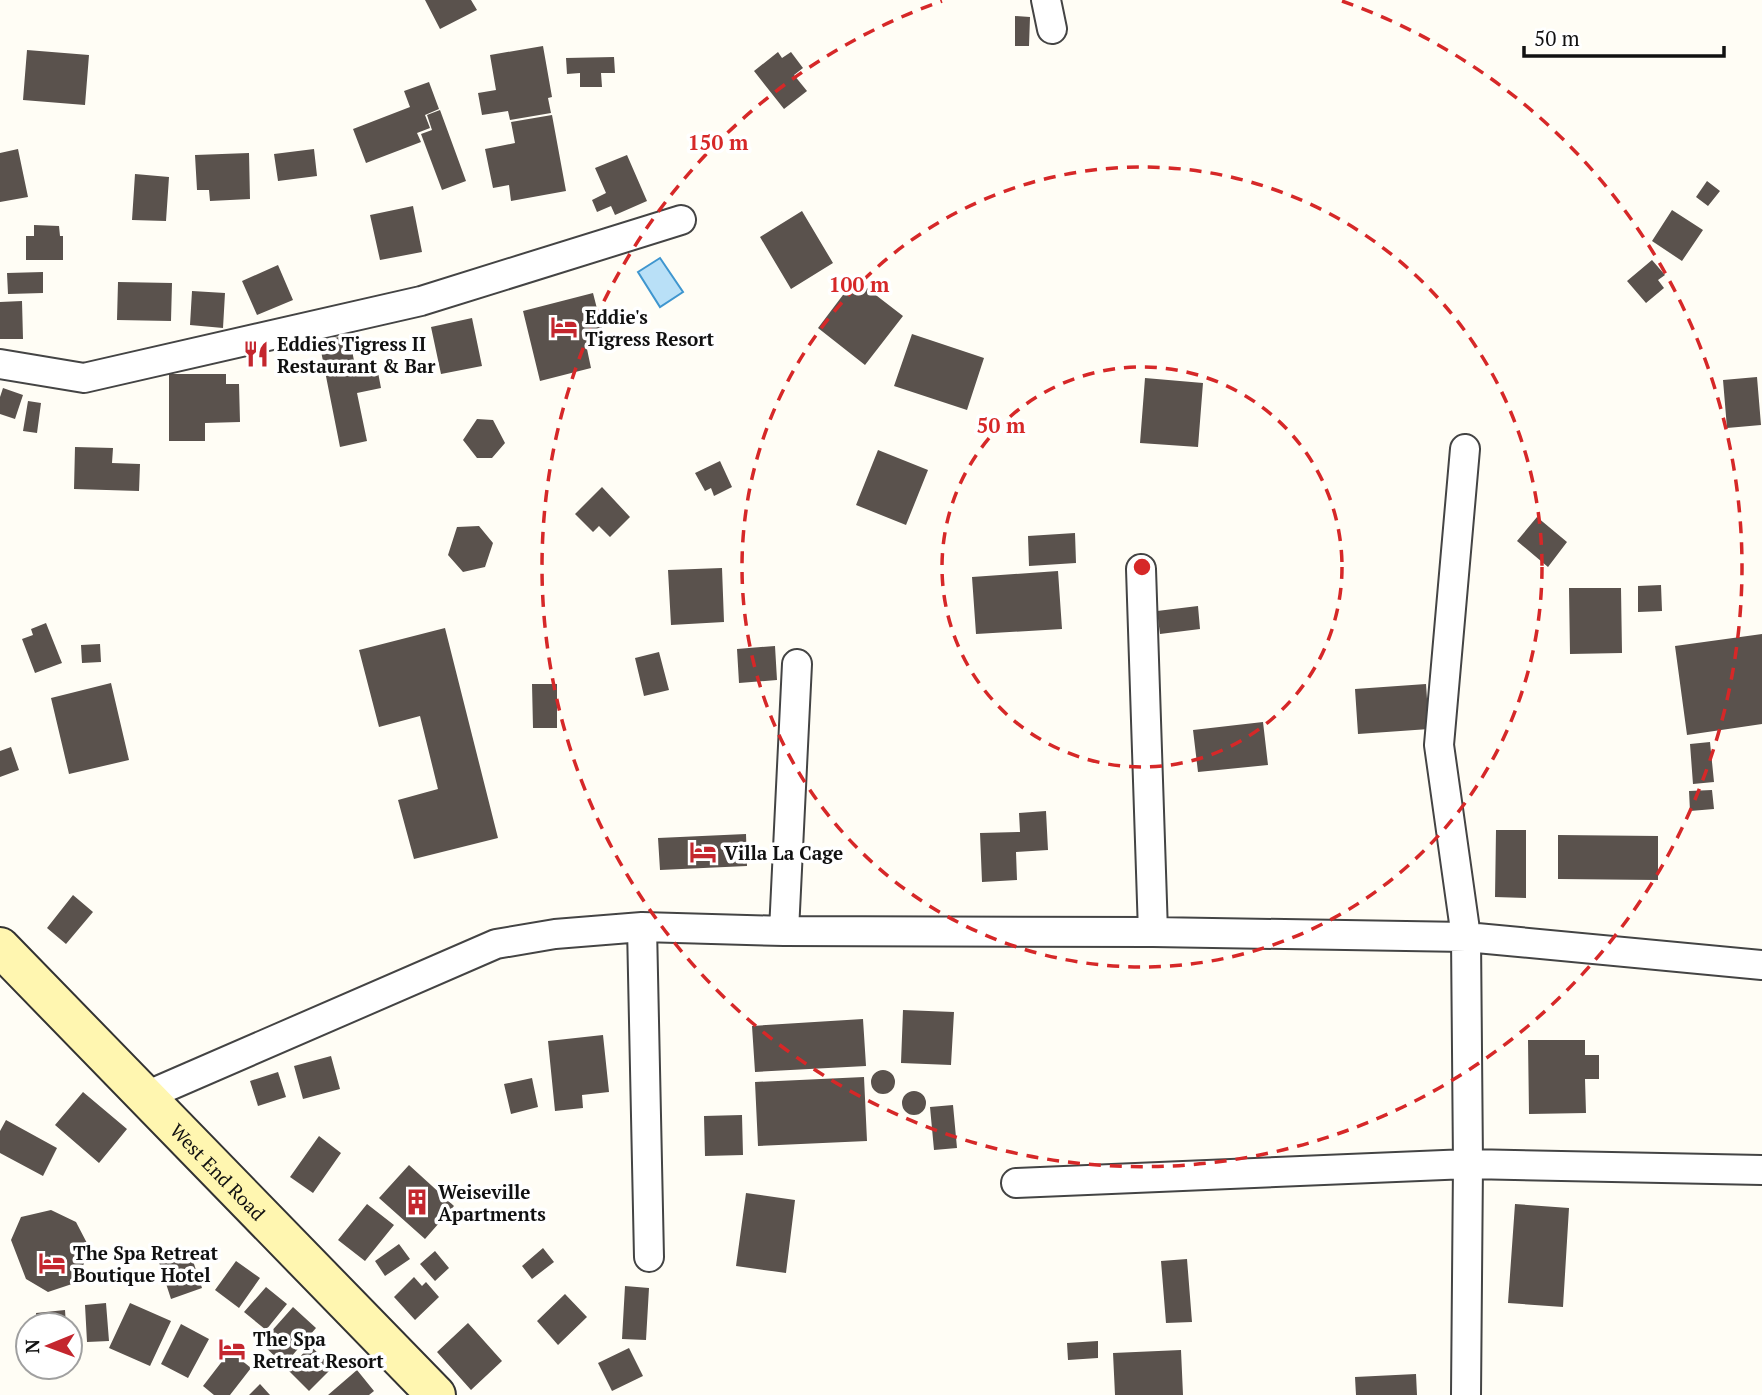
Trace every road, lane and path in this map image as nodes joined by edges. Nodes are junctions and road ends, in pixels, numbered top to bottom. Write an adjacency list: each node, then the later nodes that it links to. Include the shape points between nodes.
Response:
1 (1046, 0): 2 (street)
2 (1052, 29)
3 (681, 220): 4 (street, via 421,301 84,378)
4 (0, 364)
5 (1465, 449): 11 (street, via 1439,745)
6 (1141, 569): 10 (street)
7 (797, 664): 9 (street)
8 (642, 927): 9 (street); 14 (street, via 496,944); 18 (street)
9 (785, 931): 10 (street)
10 (1153, 932): 11 (street)
11 (1466, 937): 13 (street); 15 (street)
12 (0, 947): 14 (main road, West End Road)
13 (1762, 965)
14 (145, 1096): 19 (main road, West End Road)
15 (1468, 1164): 16 (street); 17 (street); 20 (street)
16 (1762, 1170)
17 (1016, 1184)
18 (649, 1257)
19 (436, 1395)
20 (1466, 1395)

